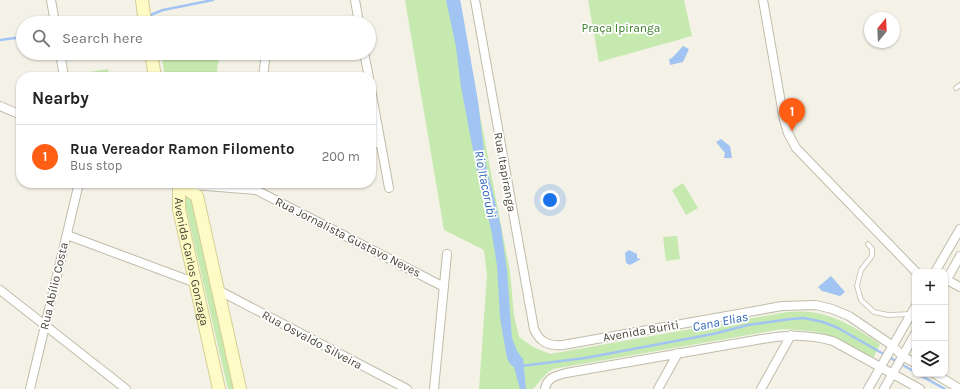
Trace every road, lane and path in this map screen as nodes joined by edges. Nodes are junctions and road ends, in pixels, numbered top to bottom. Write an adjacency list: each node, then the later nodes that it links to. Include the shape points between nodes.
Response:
1 (51, 0): 5 (street)
2 (355, 0): 6 (street)
3 (475, 0): 44 (street, Rua Itapiranga, via 534,330)
4 (763, 0): 30 (street, via 780,81 787,130 796,148)
5 (54, 16)
6 (358, 16)
7 (61, 60): 11 (street)
8 (152, 60): 12 (street)
9 (265, 60): 13 (street)
10 (365, 60): 14 (street)
11 (63, 72)
12 (154, 72)
13 (264, 72)
14 (368, 72)
15 (0, 106): 16 (street)
16 (16, 113)
17 (376, 118): 19 (street)
18 (376, 142): 19 (street)
19 (381, 145): 24 (street)
20 (78, 188): 26 (street, Rua Abílio Costa)
21 (179, 188): 34 (street, Avenida Carlos Gonzaga, via 179,209)
22 (186, 188): 38 (street, Avenida Carlos Gonzaga, via 197,196)
23 (260, 188): 35 (street, Rua Jornalista Gustavo Neves)
24 (389, 188)
25 (960, 230): 31 (street)
26 (66, 235): 34 (street); 41 (street, Rua Abílio Costa)
27 (868, 244): 39 (lane, via 872,249 872,256 861,270 857,286 861,300 874,312 888,315)
28 (447, 254): 35 (street)
29 (960, 256): 32 (street)
30 (913, 269)
31 (937, 269)
32 (948, 277)
33 (948, 282): 36 (street)
34 (196, 283): 55 (street, Avenida Carlos Gonzaga)
35 (444, 287): 58 (street)
36 (960, 287)
37 (0, 290): 41 (street)
38 (218, 290): 56 (street, Avenida Carlos Gonzaga); 57 (street, Rua Osvaldo Silveira)
39 (912, 311)
40 (912, 313): 45 (street)
41 (45, 326): 53 (street, Rua Abílio Costa); 54 (street)
42 (791, 335): 46 (street); 49 (street, via 833,341); 61 (street)
43 (912, 339): 47 (street)
44 (542, 341): 45 (street, Avenida Buriti, via 563,345 782,306 816,305 848,316)
45 (891, 348): 47 (street, Avenida Buriti); 49 (street)
46 (678, 353): 59 (street, via 566,373 549,379); 60 (street)
47 (902, 357): 48 (street, Avenida Buriti); 50 (street)
48 (912, 362)
49 (881, 366): 50 (street); 62 (street)
50 (893, 372): 63 (street); 64 (street)
51 (940, 377): 52 (street)
52 (960, 388)
53 (30, 389)
54 (126, 389)
55 (219, 389)
56 (240, 389)
57 (407, 389)
58 (434, 389)
59 (545, 389)
60 (658, 389)
61 (761, 389)
62 (868, 389)
63 (884, 389)
64 (920, 389)

